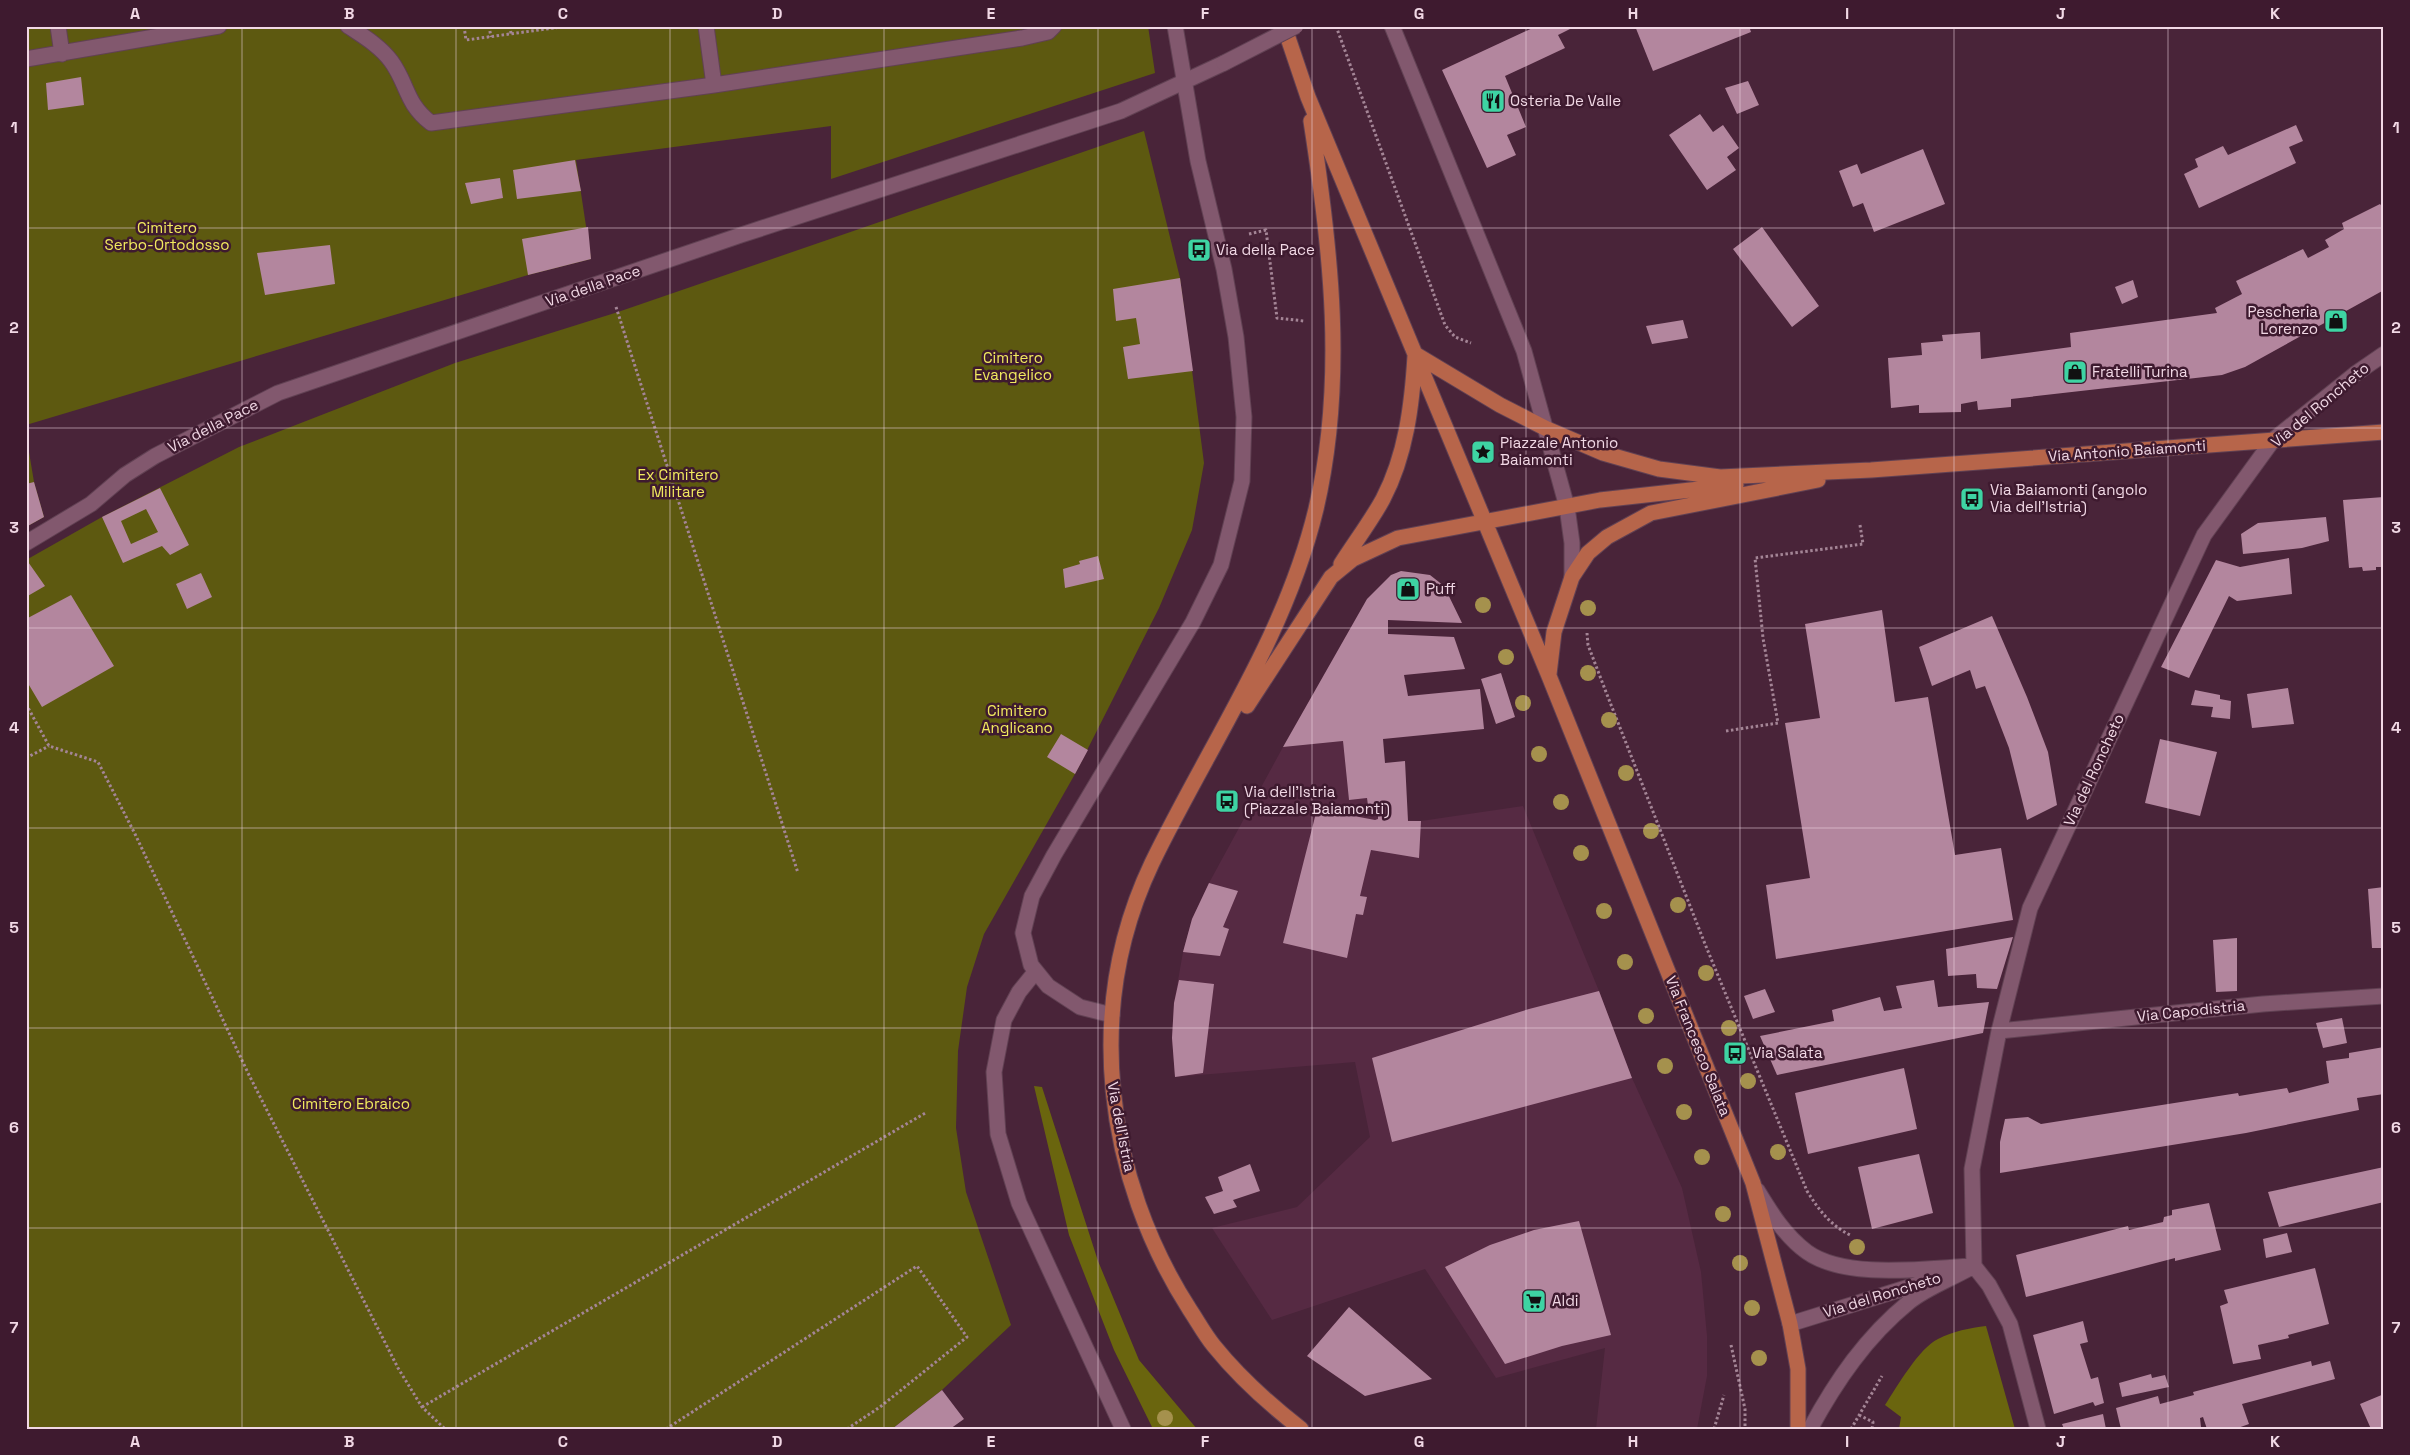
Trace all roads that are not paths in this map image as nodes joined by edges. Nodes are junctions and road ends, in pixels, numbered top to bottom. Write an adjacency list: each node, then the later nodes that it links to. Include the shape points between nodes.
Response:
1 (58, 26): 10 (street)
2 (219, 26): 10 (street)
3 (348, 26): 13 (street, via 372,42 391,61 417,112 431,123)
4 (706, 26): 13 (street)
5 (1054, 26): 13 (street, via 1048,32 1022,38)
6 (1175, 26): 12 (street)
7 (1284, 26): 14 (main road)
8 (1296, 26): 12 (street, Via della Pace, bridge)
9 (1392, 26): 17 (street, via 1524,351)
10 (62, 54): 11 (street)
11 (26, 59)
12 (1185, 82): 23 (street, Via della Pace, via 1121,111 741,235 278,393 155,456 125,475 91,504); 28 (street, via 1198,161 1224,269 1236,337 1244,417 1242,482 1221,565 1193,622 1032,896 1023,933 1031,965)
13 (714, 85)
14 (1308, 97): 15 (main road); 27 (main road, via 1325,212 1334,322 1328,432 1316,508 1293,588 1249,683)
15 (1416, 354): 17 (main road, via 1459,382); 22 (main road); 24 (main road, via 1412,402 1402,451 1383,498)
16 (2384, 354): 19 (street, Via del Roncheto)
17 (1547, 430): 20 (main road, via 1612,456 1659,469 1694,474 1720,477); 21 (street)
18 (2384, 432): 19 (main road, Via Antonio Baiamonti)
19 (2273, 440): 20 (main road, Via Antonio Baiamonti); 31 (street, Via del Roncheto, via 2204,535 2030,908)
20 (1870, 470): 21 (main road, via 1600,500); 25 (main road, via 1651,513 1607,537 1588,554)
21 (1567, 507): 22 (main road); 25 (street)
22 (1486, 523): 24 (main road, via 1398,538 1352,559); 26 (main road)
23 (26, 543)
24 (1332, 577): 27 (main road)
25 (1572, 577): 26 (main road, via 1554,632)
26 (1549, 676): 32 (main road, Via Francesco Salata)
27 (1195, 784): 30 (main road, Via dell'Istria, via 1152,865 1131,920 1118,971)
28 (1036, 971): 30 (street, via 1048,986 1080,1007); 35 (street, via 1019,992 1004,1020 994,1072 998,1134 1020,1203)
29 (2384, 996): 31 (street, Via Capodistria, via 2263,1004)
30 (1112, 1015): 36 (main road, Via dell'Istria, via 1112,1095 1122,1150 1141,1214 1168,1276 1212,1345 1255,1391)
31 (1999, 1031): 33 (street, Via del Roncheto, via 1972,1169)
32 (1753, 1183): 33 (street, Via del Roncheto, via 1776,1222 1807,1252 1830,1264 1873,1270); 34 (main road, Via Francesco Salata)
33 (1974, 1266): 34 (street, Via del Roncheto); 38 (street, Via del Roncheto, via 1910,1301 1860,1350 1833,1386); 39 (street, via 1989,1285 2010,1324)
34 (1790, 1324): 37 (main road, Via Francesco Salata, via 1798,1369)
35 (1123, 1429)
36 (1301, 1429)
37 (1798, 1429)
38 (1810, 1429)
39 (2038, 1429)

